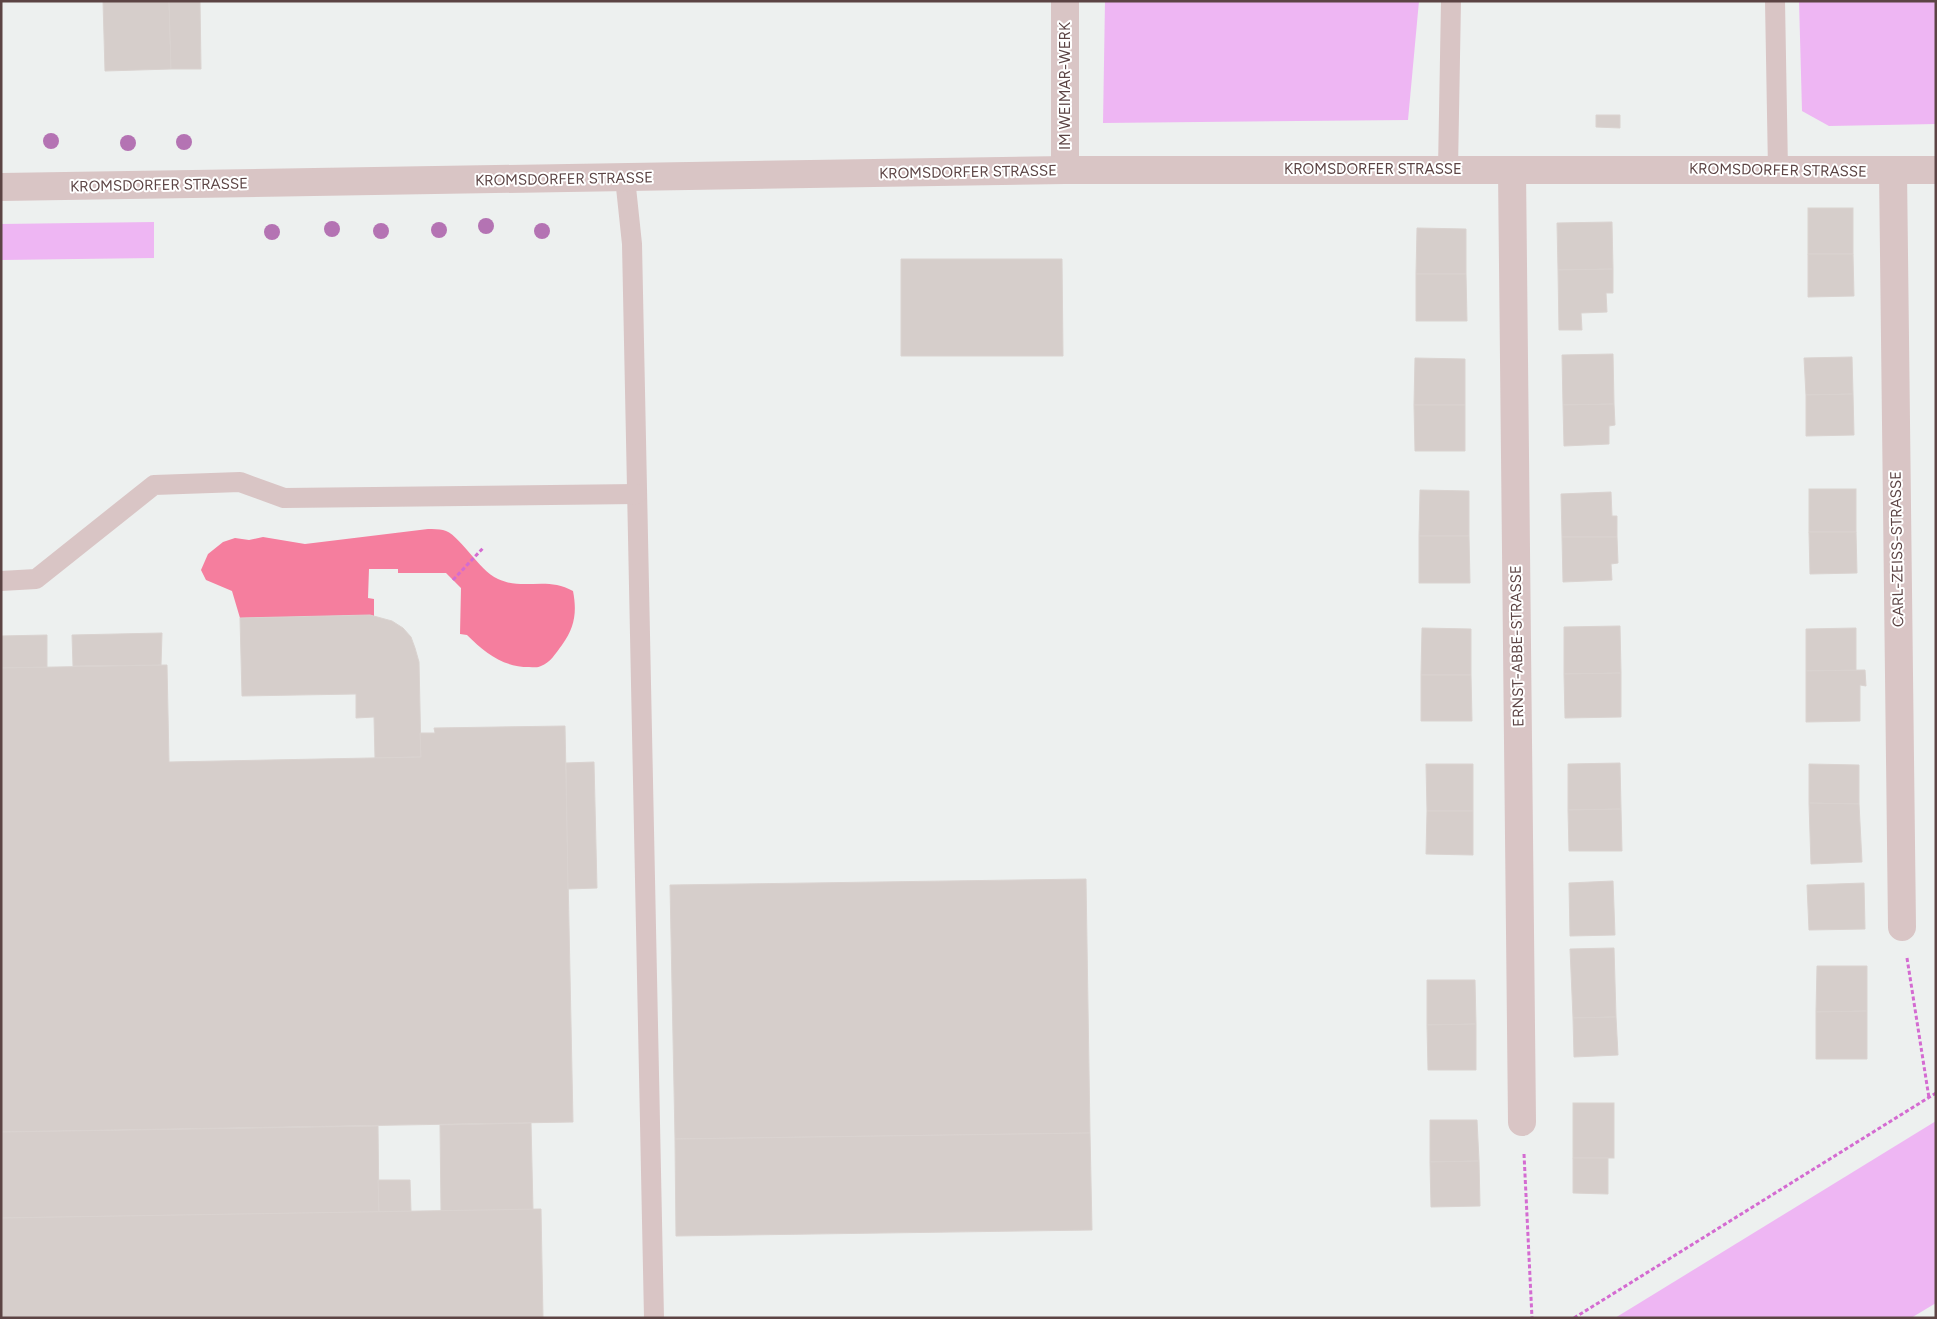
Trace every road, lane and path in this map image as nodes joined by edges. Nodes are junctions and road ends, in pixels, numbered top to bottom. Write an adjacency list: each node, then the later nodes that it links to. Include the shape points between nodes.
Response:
1 (1065, 1): 5 (street, IM WEIMAR-WERK)
2 (1451, 1): 4 (lane)
3 (1775, 1): 7 (lane)
4 (1448, 169): 5 (street, KROMSDORFER STRASSE); 6 (street, KROMSDORFER STRASSE)
5 (1065, 170): 10 (street, KROMSDORFER STRASSE)
6 (1512, 170): 7 (street, KROMSDORFER STRASSE); 19 (street, ERNST-ABBE-STRASSE)
7 (1778, 170): 8 (street, KROMSDORFER STRASSE)
8 (1893, 170): 9 (street, KROMSDORFER STRASSE); 16 (street, CARL-ZEISS-STRASSE)
9 (1936, 170)
10 (625, 178): 11 (street, KROMSDORFER STRASSE); 12 (lane, via 632,244)
11 (1, 187)
12 (637, 494): 15 (lane, via 284,498 240,482 154,485 36,580); 20 (lane)
13 (484, 547): 14 (path)
14 (453, 580)
15 (1, 581)
16 (1902, 927): 18 (path)
17 (1936, 1093): 18 (path)
18 (1929, 1098): 22 (path)
19 (1522, 1122): 21 (path)
20 (654, 1318)
21 (1532, 1318)
22 (1574, 1318)

